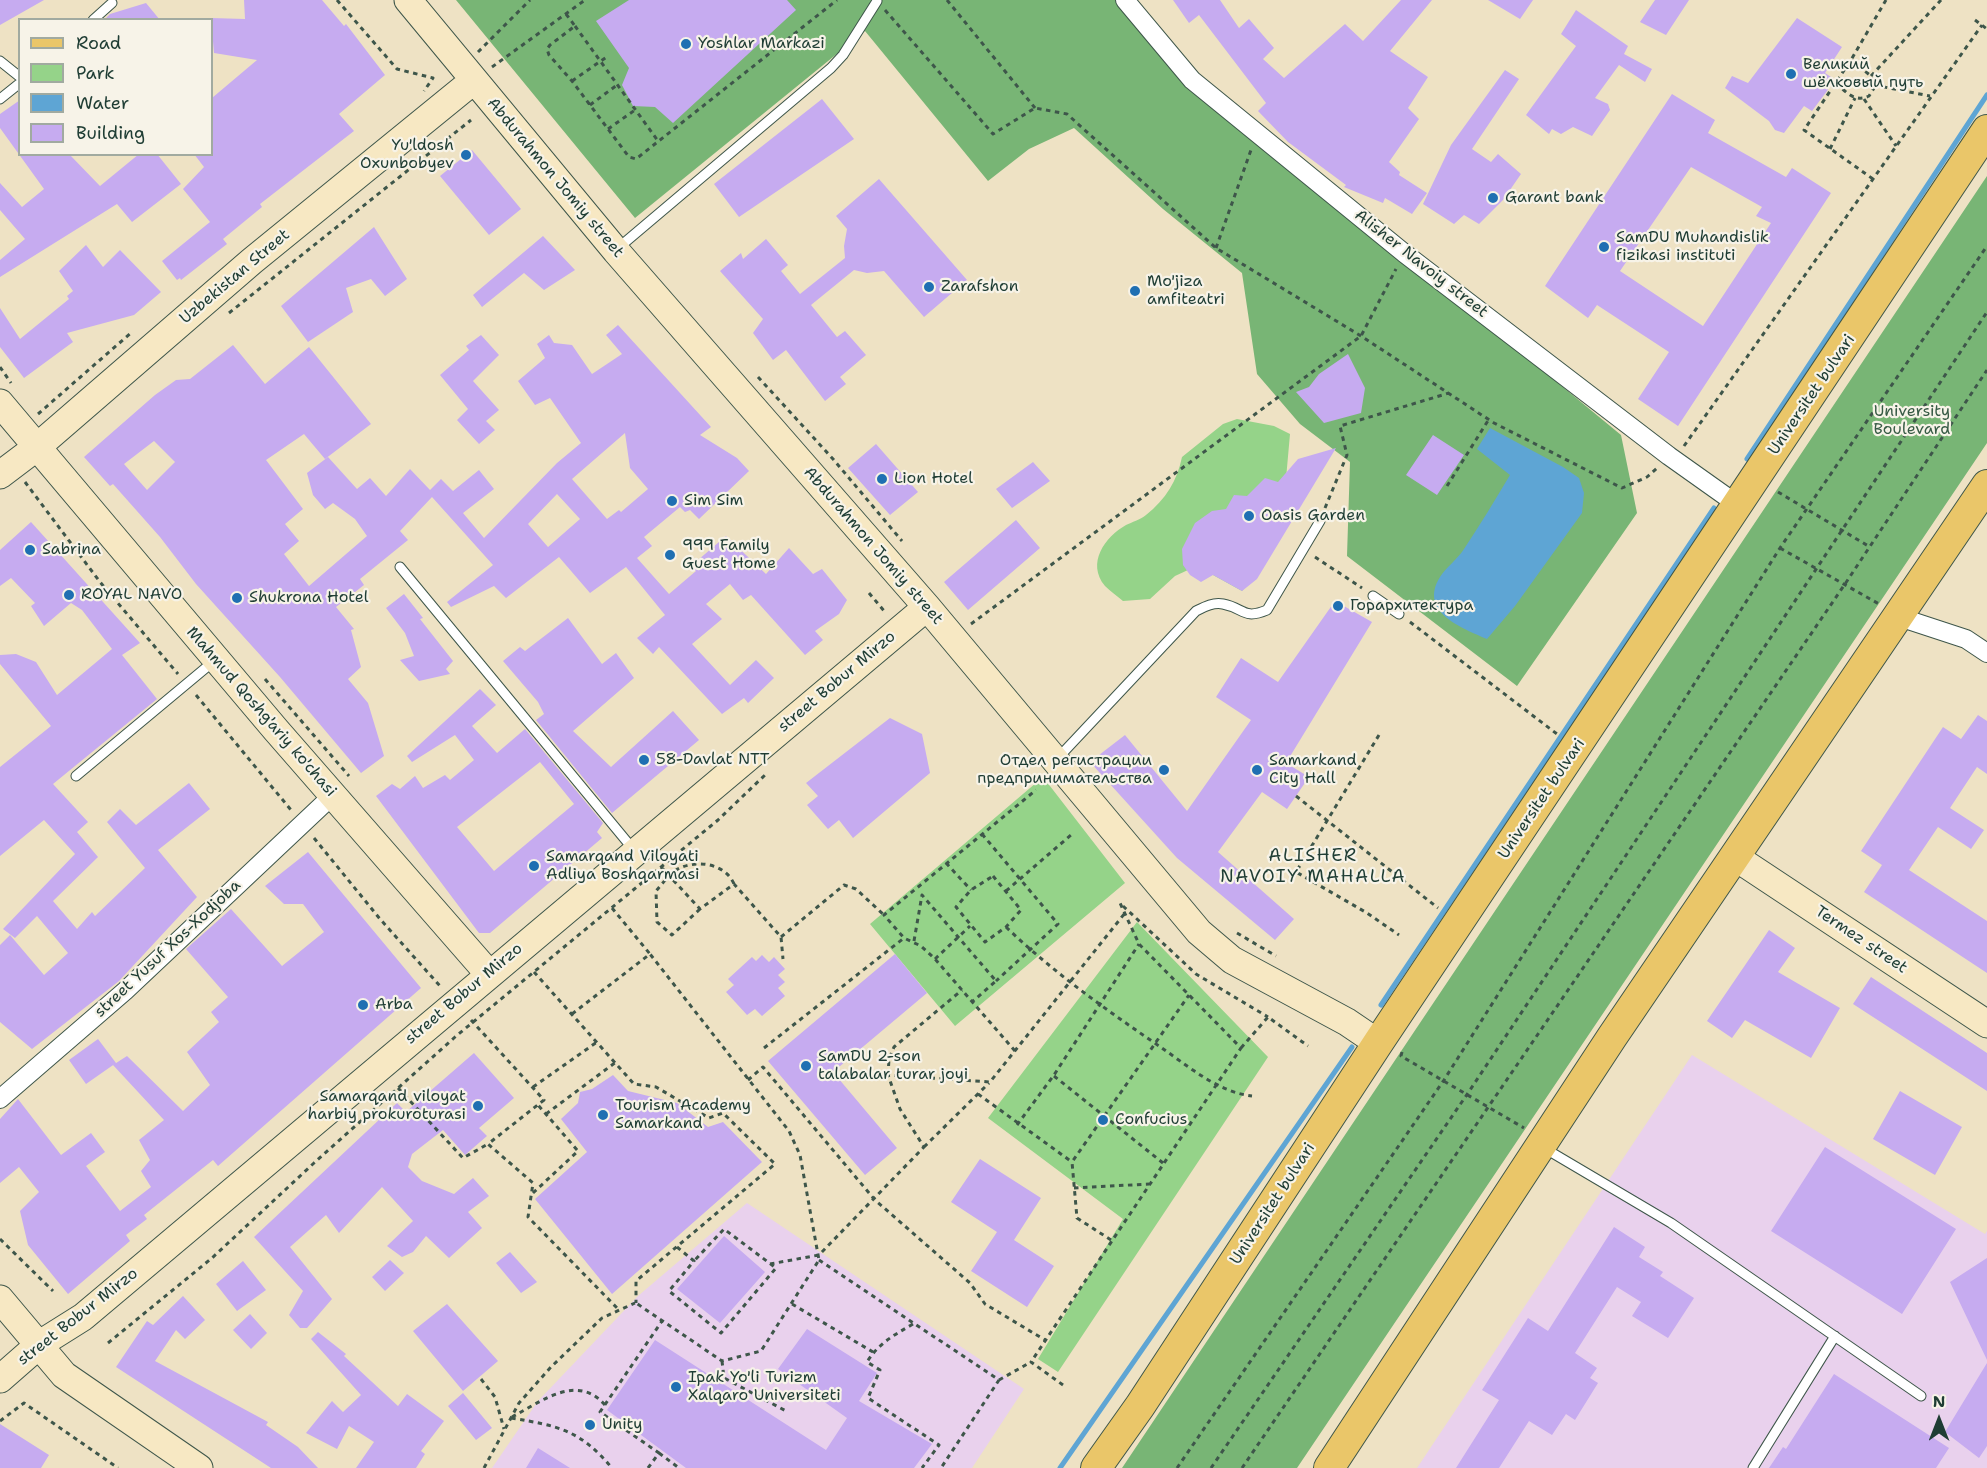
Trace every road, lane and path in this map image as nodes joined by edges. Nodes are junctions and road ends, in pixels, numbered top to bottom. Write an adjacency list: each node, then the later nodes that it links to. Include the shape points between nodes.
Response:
1 (337, 0): 26 (path, via 397,69)
2 (408, 0): 23 (main road, Abdurahmon Jomiy street)
3 (530, 0): 11 (path)
4 (585, 0): 13 (path)
5 (837, 0): 43 (path)
6 (947, 0): 37 (path)
7 (1125, 0): 42 (street, Alisher Navoiy street, via 1192,80)
8 (1886, 0): 20 (path)
9 (1941, 0): 25 (path)
10 (877, 1): 37 (path, via 993,134); 49 (lane, via 831,68)
11 (524, 2): 23 (path)
12 (112, 3): 14 (lane)
13 (566, 14): 16 (path); 23 (path)
14 (95, 18)
15 (1975, 20): 17 (path)
16 (575, 26): 22 (path); 27 (path, via 547,49)
17 (1982, 26): 18 (path); 32 (path)
18 (1987, 29)
19 (608, 56): 22 (path)
20 (1851, 60): 25 (path); 28 (path)
21 (0, 61): 24 (lane)
22 (600, 61): 27 (path); 30 (path)
23 (476, 67): 49 (main road, Abdurahmon Jomiy street); 58 (main road, Uzbekistan Street, via 252,261)
24 (18, 75)
25 (1871, 76): 31 (path)
26 (433, 78)
27 (572, 81): 36 (path)
28 (1836, 84): 33 (path); 45 (path, via 1804,130)
29 (18, 85): 34 (lane)
30 (617, 85): 36 (path); 38 (path)
31 (1874, 85): 32 (path); 35 (path)
32 (1930, 96): 44 (path)
33 (1855, 98): 35 (path); 45 (path)
34 (0, 99)
35 (1864, 99): 44 (path)
36 (590, 105): 40 (path)
37 (1035, 108): 48 (path, via 1067,114)
38 (635, 110): 40 (path); 43 (path)
39 (471, 120): 52 (path)
40 (608, 129): 43 (path, via 629,157 636,159)
41 (1987, 130): 65 (main road, Universitet bulvari)
42 (1257, 133): 48 (path); 50 (street, Alisher Navoiy street)
43 (658, 141)
44 (1896, 146): 46 (path)
45 (1830, 148): 46 (path)
46 (1872, 179): 59 (path)
47 (1987, 246): 66 (path)
48 (1216, 248): 53 (path)
49 (615, 251): 77 (main road, Abdurahmon Jomiy street)
50 (1404, 253): 53 (path); 59 (street, Alisher Navoiy street)
51 (1987, 312): 68 (path)
52 (229, 313)
53 (1361, 336): 55 (path); 81 (path)
54 (1987, 370): 69 (path)
55 (1449, 393): 57 (path); 67 (path, via 1340,426 1347,455)
56 (0, 403): 58 (main road, Mahmud Qoshg'ariy ko'chasi)
57 (1489, 419): 61 (path, via 1622,488); 63 (path)
58 (43, 455): 60 (main road, Uzbekistan Street); 83 (main road, Mahmud Qoshg'ariy ko'chasi); 84 (path, via 24,481 100,582)
59 (1675, 460): 65 (street, Alisher Navoiy street)
60 (0, 475)
61 (1647, 477)
62 (1987, 484): 78 (main road)
63 (1447, 486)
64 (1778, 492): 66 (path)
65 (1738, 505): 140 (main road, Universitet bulvari)
66 (1808, 510): 68 (path); 70 (path)
67 (1320, 520): 71 (lane)
68 (1842, 531): 69 (path); 73 (path)
69 (1870, 547): 74 (path)
70 (1780, 548): 73 (path); 149 (path)
71 (1303, 549): 76 (path); 87 (lane, via 1267,609 1255,615 1242,614 1223,604 1196,611)
72 (400, 567): 97 (lane)
73 (1818, 567): 74 (path); 154 (path)
74 (1845, 584): 78 (path); 159 (path)
75 (869, 593): 79 (path)
76 (1373, 596): 80 (lane)
77 (927, 607): 81 (main road, Abdurahmon Jomiy street); 97 (main road, street Bobur Mirzo)
78 (1889, 611): 82 (street, via 1966,639); 98 (main road)
79 (886, 614)
80 (1399, 614): 85 (path)
81 (953, 638): 87 (main road, Abdurahmon Jomiy street)
82 (1987, 653)
83 (216, 660): 84 (lane); 91 (main road, Mahmud Qoshg'ariy ko'chasi)
84 (186, 684): 89 (lane); 94 (path)
85 (1554, 731)
86 (1379, 735): 93 (path)
87 (1055, 760): 140 (main road, Abdurahmon Jomiy street, via 1199,932 1232,960)
88 (768, 773): 100 (path)
89 (76, 776)
90 (1036, 790): 95 (path)
91 (333, 795): 94 (street, street Yusuf Xos-Xodjoba); 126 (main road, Mahmud Qoshg'ariy ko'chasi)
92 (1296, 796): 93 (path)
93 (1327, 821): 108 (path); 115 (path, via 1296,872)
94 (303, 824): 131 (path); 157 (street, street Yusuf Xos-Xodjoba, via 125,991)
95 (982, 834): 99 (path); 102 (path)
96 (1071, 835): 102 (path)
97 (639, 848): 100 (path); 126 (main road, street Bobur Mirzo)
98 (1735, 857): 137 (main road, Termez street); 163 (main road)
99 (946, 862): 104 (path); 105 (path)
100 (662, 867): 101 (path); 109 (path)
101 (670, 876): 103 (path, via 681,868 707,865 721,867); 110 (path); 110 (path, via 656,891 657,922 672,935)
102 (1021, 879): 106 (path); 121 (path, via 1058,924)
103 (734, 884): 110 (path); 116 (path)
104 (916, 888): 107 (path); 112 (path)
105 (971, 890): 106 (path, via 993,876); 113 (path, via 956,907)
106 (1006, 891): 114 (path, via 1021,910)
107 (922, 895): 117 (path); 119 (path)
108 (1436, 906)
109 (612, 908): 122 (path); 125 (path)
110 (700, 909)
111 (1125, 913): 120 (path); 128 (path, via 1075,972); 135 (path, via 1120,903 1196,974)
112 (884, 915): 116 (path, via 856,889 844,885); 118 (path)
113 (970, 926): 114 (path, via 985,942); 117 (path)
114 (1006, 927): 121 (path)
115 (1399, 935)
116 (781, 937): 123 (path)
117 (958, 937): 124 (path); 127 (path)
118 (904, 938): 119 (path); 142 (path)
119 (914, 941): 124 (path)
120 (1139, 944): 130 (path); 133 (path)
121 (1031, 951): 127 (path); 128 (path)
122 (650, 954): 134 (path); 148 (path)
123 (783, 959)
124 (935, 959): 129 (path)
125 (534, 972): 134 (path); 136 (path)
126 (489, 974): 131 (main road, street Bobur Mirzo)
127 (996, 981): 132 (path)
128 (1070, 984): 133 (path); 144 (path)
129 (962, 990): 132 (path); 146 (path, via 894,1047)
130 (1189, 995): 139 (path); 143 (path)
131 (454, 1002): 136 (path); 189 (main road, street Bobur Mirzo, via 83,1317)
132 (972, 1002): 144 (path)
133 (1100, 1005): 139 (path); 147 (path)
134 (572, 1014): 138 (path)
135 (1268, 1017): 141 (path); 143 (path)
136 (473, 1022): 152 (path); 153 (path)
137 (1987, 1024)
138 (597, 1042): 145 (path); 152 (path)
139 (1155, 1043): 151 (path); 161 (path)
140 (1391, 1045): 149 (path, via 1401,1056); 212 (main road, Universitet bulvari)
141 (1308, 1046)
142 (764, 1048)
143 (1241, 1048): 151 (path)
144 (1015, 1051): 150 (path)
145 (616, 1062): 160 (path); 174 (path, via 634,1084 656,1087 709,1118 723,1113 775,1164)
146 (888, 1075): 150 (path); 165 (path, via 900,1109)
147 (1054, 1075): 161 (path); 162 (path)
148 (748, 1080): 171 (path, via 763,1067); 175 (path, via 789,1131 800,1155)
149 (1444, 1080): 154 (path); 213 (path)
150 (990, 1082): 155 (path)
151 (1216, 1085): 156 (path); 167 (path)
152 (533, 1087): 158 (path, via 544,1100)
153 (398, 1088): 164 (path, via 463,1158); 188 (path, via 212,1258)
154 (1468, 1093): 159 (path); 214 (path)
155 (978, 1094): 162 (path); 165 (path)
156 (1252, 1096)
157 (0, 1099)
158 (538, 1105): 160 (path); 164 (path)
159 (1489, 1106): 163 (path); 215 (path)
160 (546, 1114): 170 (path, via 578,1151)
161 (1104, 1116): 166 (path); 167 (path)
162 (1017, 1125): 166 (path)
163 (1538, 1140): 186 (lane, via 1671,1223); 216 (main road)
164 (488, 1144): 170 (path, via 533,1183)
165 (924, 1147): 171 (path)
166 (1071, 1162): 169 (path)
167 (1163, 1162): 168 (path)
168 (1149, 1184): 169 (path); 173 (path)
169 (1074, 1188): 173 (path, via 1077,1218)
170 (531, 1194): 183 (path, via 528,1217)
171 (875, 1200): 175 (path); 187 (path, via 970,1284 985,1304)
172 (0, 1239): 179 (path)
173 (1111, 1240): 187 (path)
174 (677, 1247): 177 (path); 181 (path, via 636,1281)
175 (819, 1255): 176 (path); 178 (path)
176 (819, 1260): 182 (path); 185 (path)
177 (694, 1261): 178 (path, via 724,1229); 178 (path, via 669,1292 721,1333 776,1268)
178 (770, 1264)
179 (53, 1291)
180 (0, 1299): 189 (main road)
181 (636, 1303): 183 (path); 184 (path)
182 (791, 1304): 190 (path); 191 (path, via 761,1351)
183 (619, 1311): 200 (path, via 602,1318 551,1367)
184 (662, 1321): 191 (path); 198 (path)
185 (913, 1324): 190 (path); 195 (path)
186 (1835, 1336): 197 (lane); 217 (lane)
187 (1045, 1340): 192 (path)
188 (108, 1343)
189 (40, 1344): 193 (main road, street Bobur Mirzo); 205 (main road, via 64,1375)
190 (873, 1352): 210 (path, via 867,1362 880,1370 868,1398 939,1445)
191 (722, 1361): 199 (path, via 724,1378)
192 (1031, 1362): 195 (path); 196 (path)
193 (0, 1378)
194 (480, 1379): 202 (path, via 495,1397)
195 (999, 1380): 211 (path)
196 (1062, 1385)
197 (1921, 1396)
198 (605, 1405): 200 (path, via 591,1391 578,1389 548,1398); 203 (path, via 600,1412)
199 (786, 1411)
200 (511, 1418): 202 (path); 207 (path, via 548,1424 581,1436)
201 (0, 1421): 204 (path, via 24,1403)
202 (504, 1431): 206 (path)
203 (659, 1453): 208 (path); 209 (path)
204 (118, 1468)
205 (199, 1468)
206 (484, 1468)
207 (612, 1468)
208 (648, 1468)
209 (679, 1468)
210 (922, 1468)
211 (942, 1468)
212 (1096, 1468)
213 (1177, 1468)
214 (1210, 1468)
215 (1242, 1468)
216 (1329, 1468)
217 (1753, 1468)

